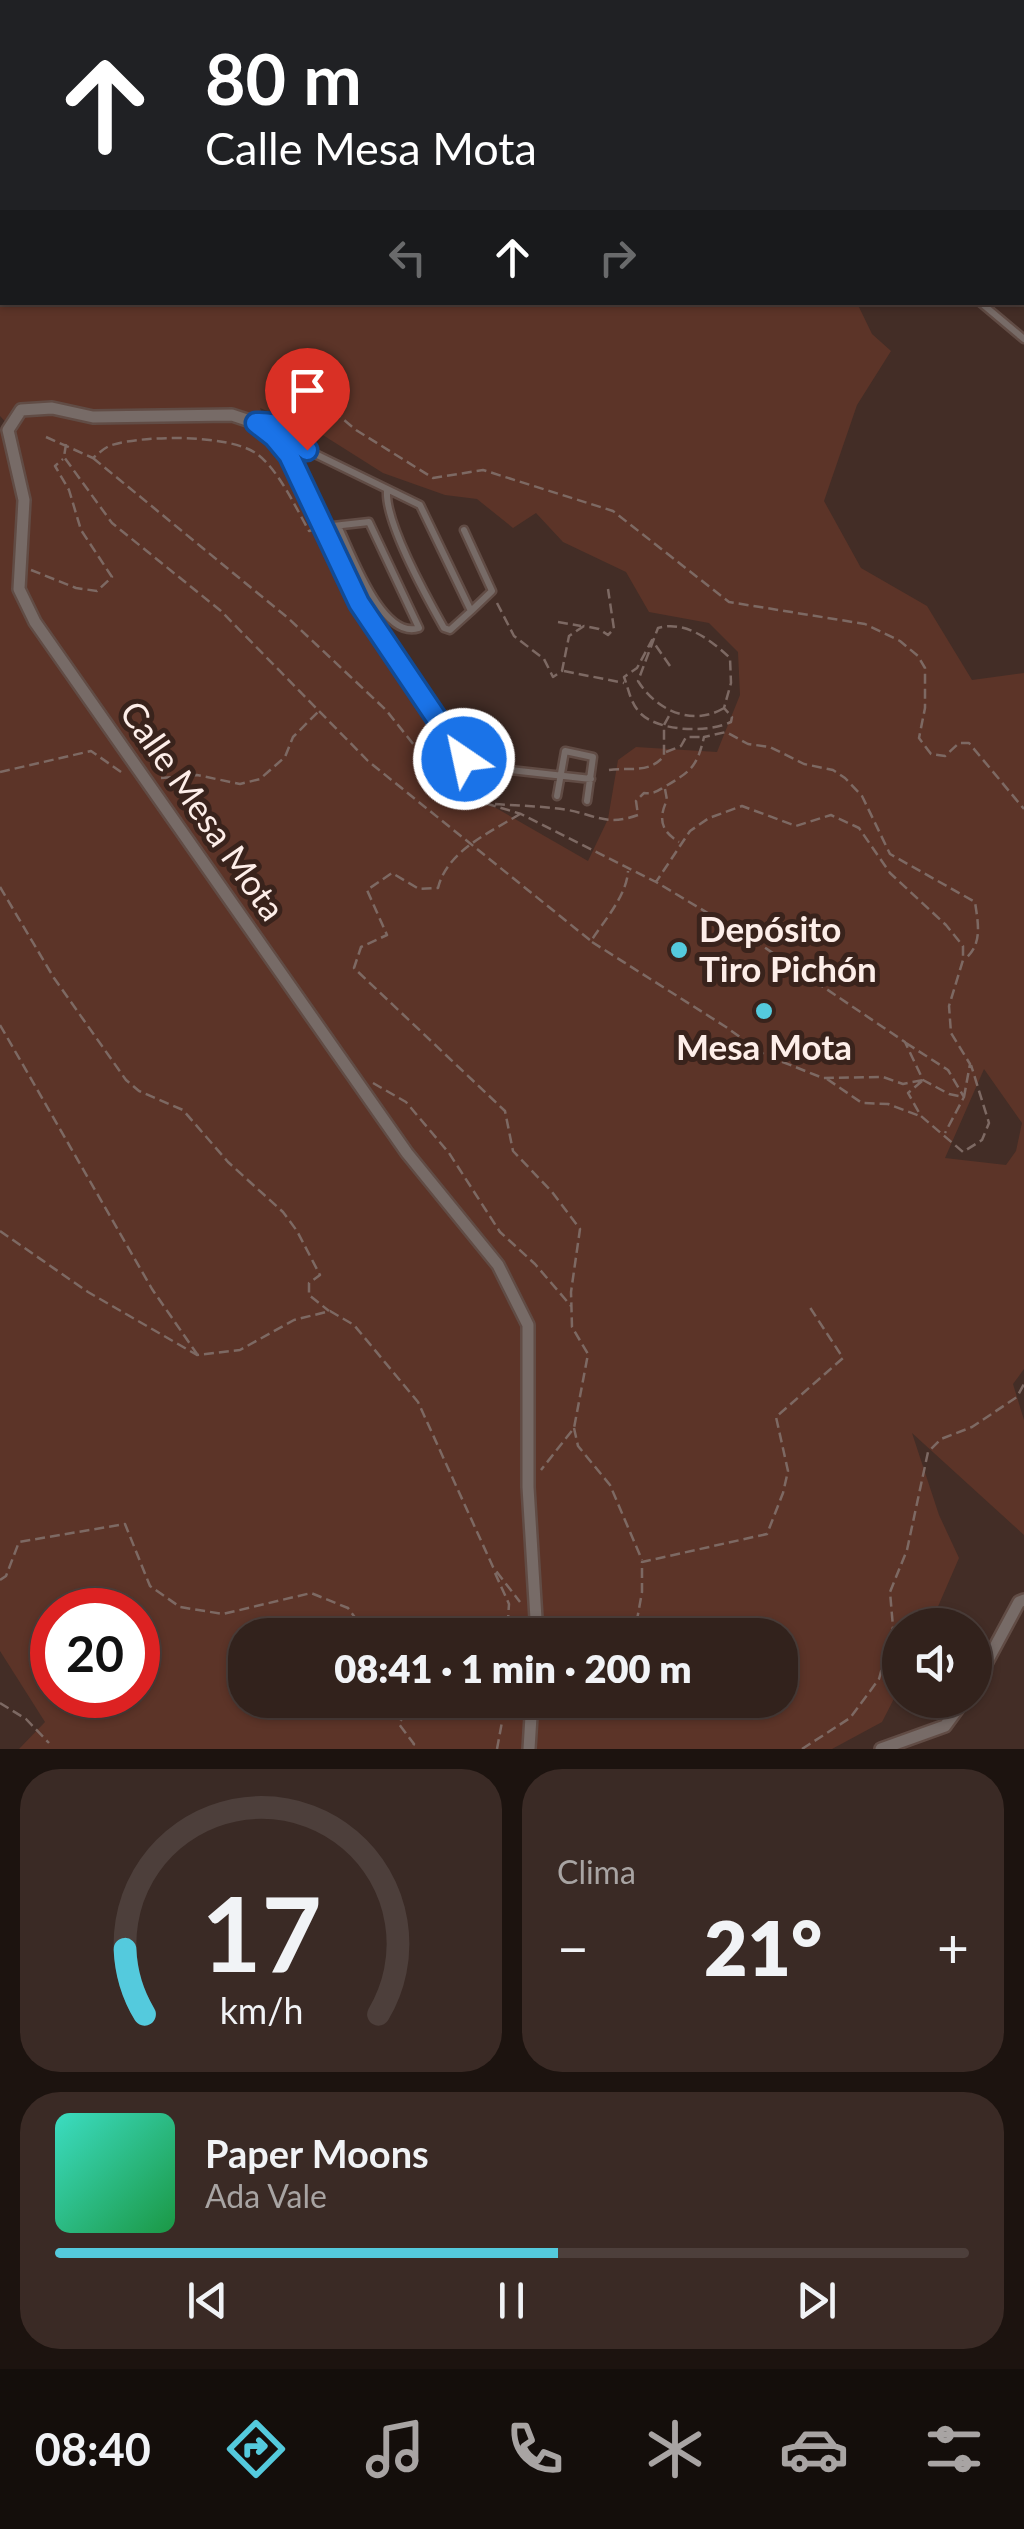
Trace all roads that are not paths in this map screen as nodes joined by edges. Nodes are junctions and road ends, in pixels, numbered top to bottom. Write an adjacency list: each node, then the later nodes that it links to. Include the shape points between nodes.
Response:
1 (984, 305): 2 (lane)
2 (1024, 338)
3 (256, 423): 4 (lane, via 276,422 307,450); 6 (street, via 289,455); 15 (street, Calle Mesa Mota, via 232,415 93,417 21,410 8,430 24,500 19,589 34,622 407,1153 498,1265 528,1325)
4 (387, 490): 9 (lane, via 420,505); 9 (lane, via 386,506 444,628)
5 (338, 526): 5 (lane, via 383,615 398,626 419,628 369,522); 6 (lane)
6 (323, 527): 8 (street)
7 (464, 530): 9 (lane, via 492,591)
8 (359, 603): 10 (lane, via 464,759 475,766)
9 (471, 611)
10 (560, 774): 11 (lane); 11 (lane, via 565,751 594,757); 12 (lane)
11 (590, 779): 13 (lane)
12 (558, 796)
13 (587, 801)
14 (1024, 1600): 16 (street)
15 (536, 1618)
16 (992, 1652)
17 (531, 1718): 19 (street)
18 (951, 1718): 20 (street)
19 (529, 1749)
20 (881, 1749)

